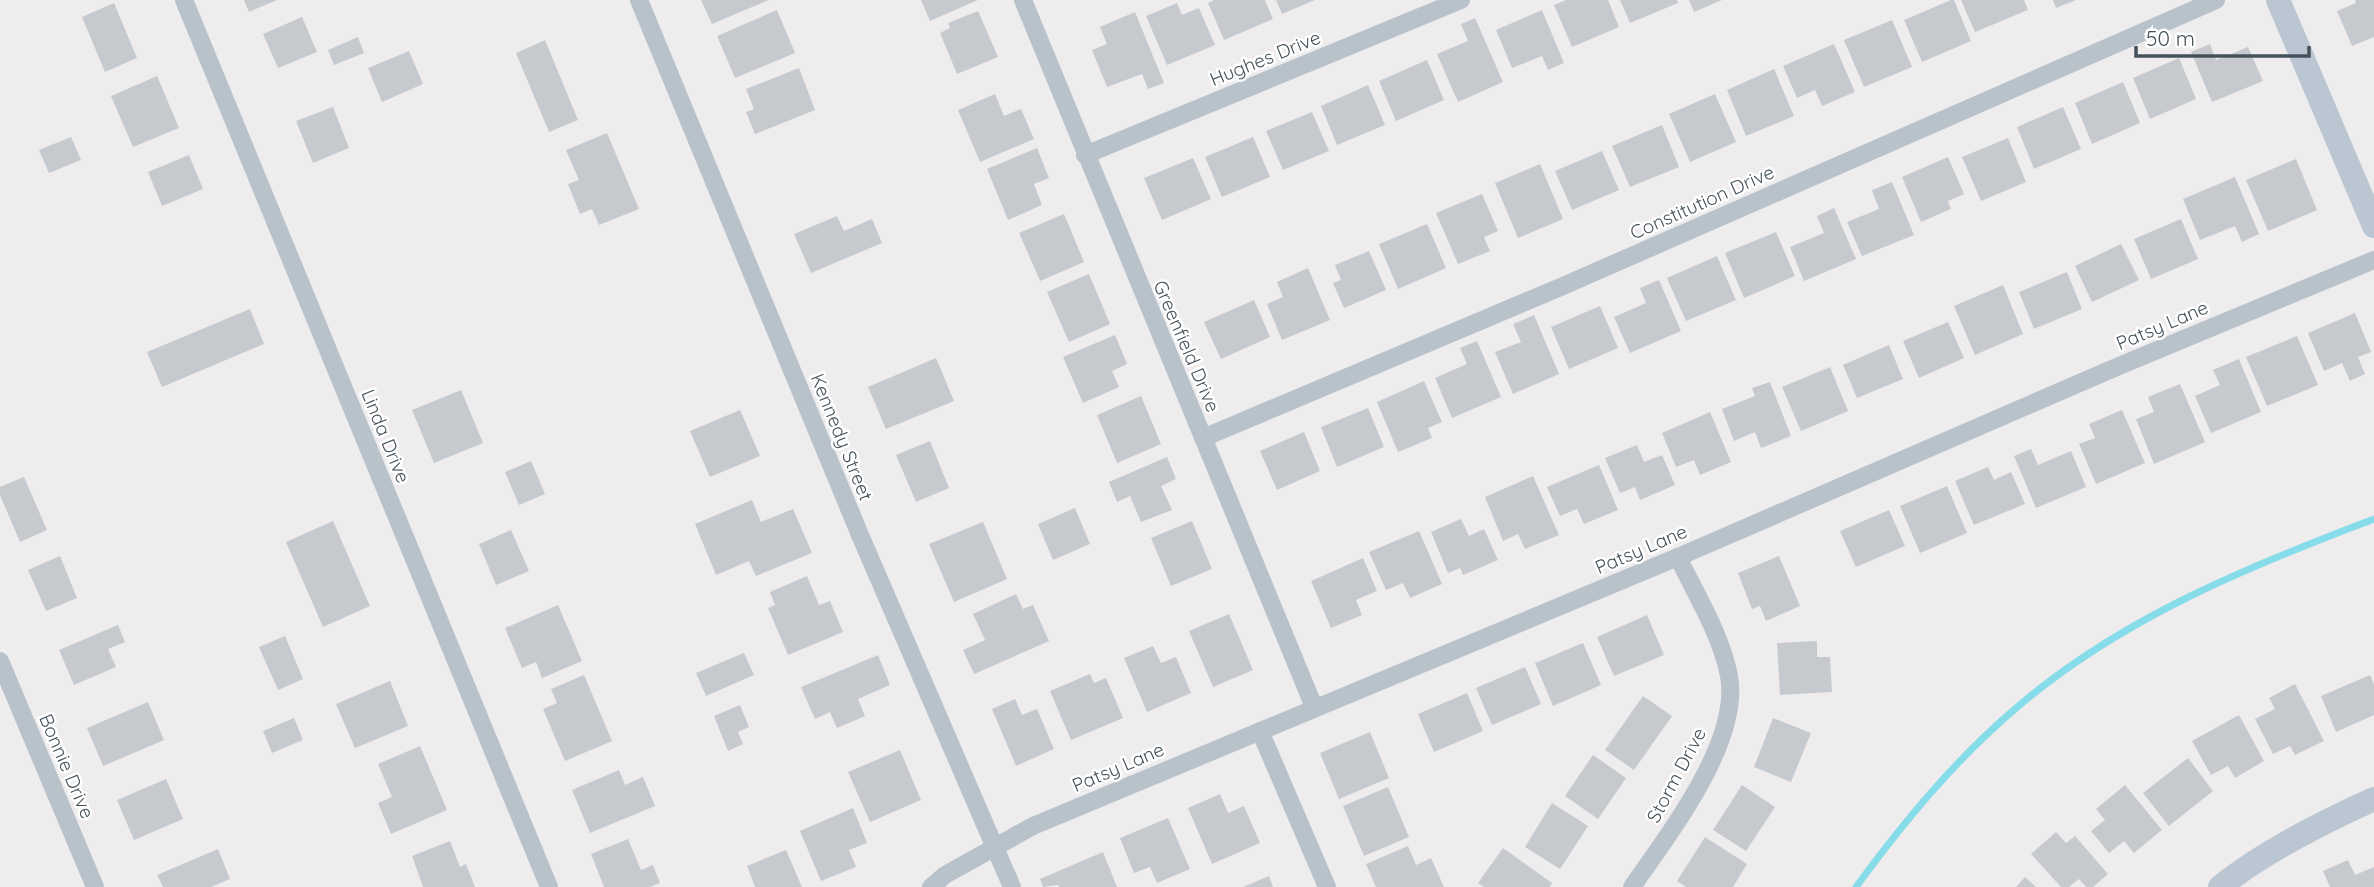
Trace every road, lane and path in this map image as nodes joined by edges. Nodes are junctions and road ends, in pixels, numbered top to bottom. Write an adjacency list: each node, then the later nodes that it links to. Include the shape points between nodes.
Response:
1 (184, 0): 18 (street, Linda Drive)
2 (639, 0): 16 (street, Kennedy Street)
3 (1023, 0): 7 (street, Greenfield Drive)
4 (1461, 0): 7 (street, Hughes Drive)
5 (2216, 0): 10 (street, Constitution Drive)
6 (2278, 0): 8 (street)
7 (1085, 155): 10 (street, Greenfield Drive)
8 (2374, 226)
9 (2374, 260): 11 (street, Patsy Lane)
10 (1203, 439): 13 (street, Greenfield Drive)
11 (1678, 557): 13 (street, Patsy Lane); 22 (street, Storm Drive, via 1720,645 1730,678 1729,709 1720,746 1682,815)
12 (0, 661): 17 (street, Bonnie Drive)
13 (1314, 708): 14 (street, Patsy Lane)
14 (1260, 731): 16 (street, Patsy Lane, via 1032,826); 21 (street)
15 (2374, 799): 23 (street, via 2291,842)
16 (994, 847): 19 (street, Patsy Lane); 20 (street, Kennedy Street)
17 (95, 887)
18 (550, 887)
19 (931, 887)
20 (1012, 887)
21 (1327, 887)
22 (1632, 887)
23 (2220, 887)

